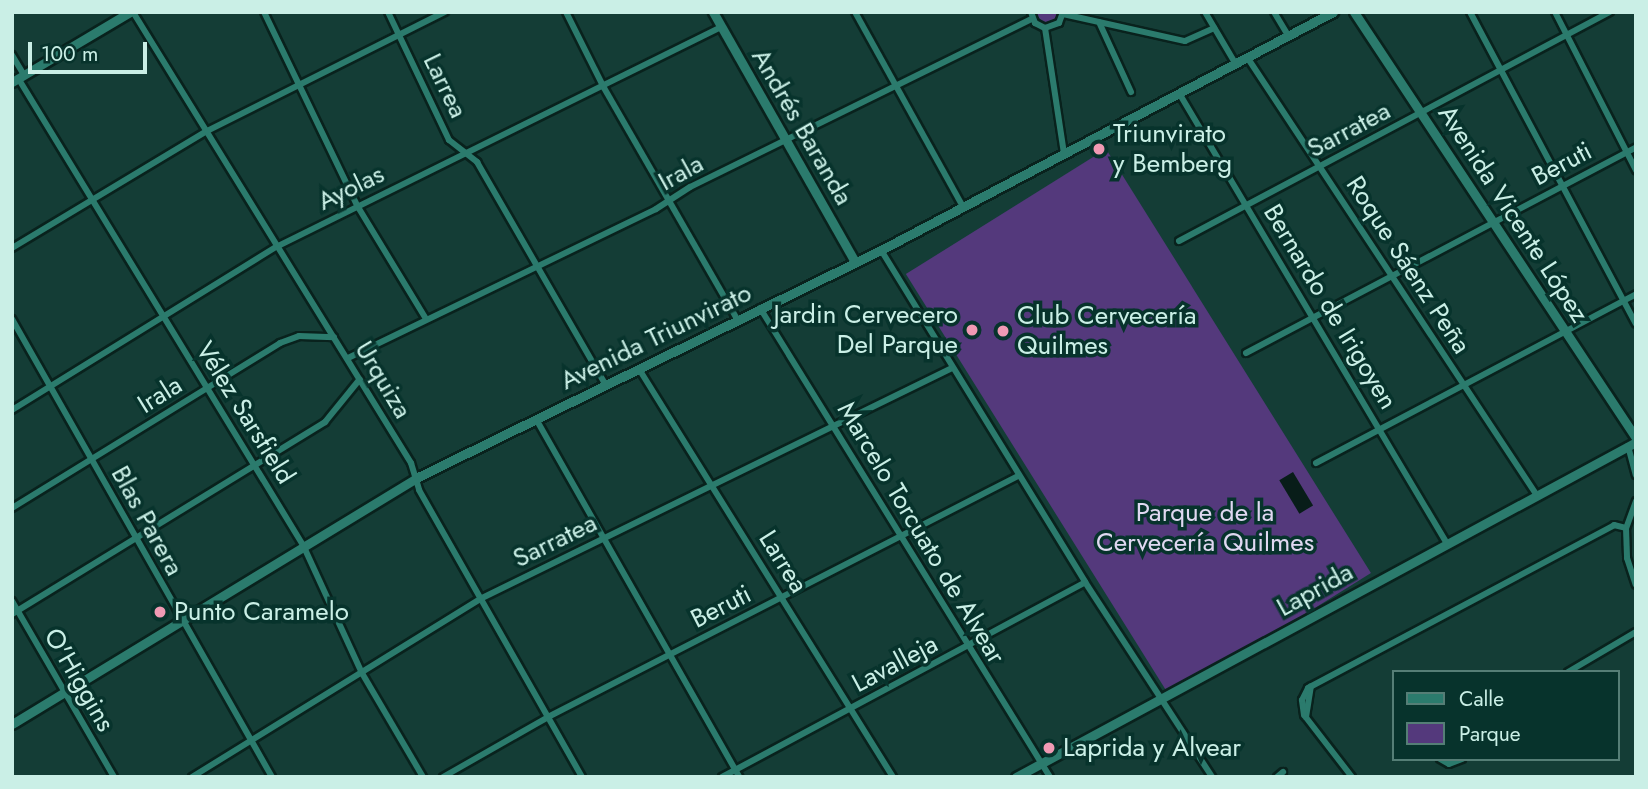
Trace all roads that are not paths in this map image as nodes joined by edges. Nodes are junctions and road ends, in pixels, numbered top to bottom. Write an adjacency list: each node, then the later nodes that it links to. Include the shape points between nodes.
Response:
1 (132, 12): 28 (street); 35 (street, Urquiza)
2 (264, 12): 29 (street)
3 (388, 12): 21 (street, Larrea)
4 (445, 12): 21 (street)
5 (566, 12): 30 (street)
6 (713, 12): 18 (street, Andrés Baranda)
7 (855, 12): 31 (street)
8 (1205, 12): 20 (street)
9 (1274, 12): 22 (street)
10 (1333, 12): 22 (street, Avenida Triunvirato)
11 (1354, 12): 34 (street, Avenida Vicente López)
12 (1470, 12): 27 (street)
13 (1555, 12): 23 (street)
14 (1610, 12): 23 (street, Sarratea)
15 (1063, 13): 17 (street); 19 (street, via 1055,26)
16 (1031, 15): 19 (street); 31 (street, Irala)
17 (1099, 22): 20 (street, via 1185,41); 32 (street)
18 (722, 27): 30 (street, Ayolas); 36 (street, Andrés Baranda)
19 (1045, 28): 40 (street)
20 (1214, 28): 26 (street)
21 (399, 35): 29 (street); 39 (street, Larrea, via 449,140)
22 (1288, 35): 25 (street, Avenida Triunvirato)
23 (1567, 35): 27 (street, Sarratea); 38 (street)
24 (12, 55): 28 (street, Vélez Sarsfield)
25 (1247, 57): 26 (street, Avenida Triunvirato); 41 (street, Roque Sáenz Peña)
26 (1235, 63): 33 (street, Avenida Triunvirato)
27 (1501, 70): 34 (street, Sarratea); 43 (street)
28 (18, 79): 44 (street, Vélez Sarsfield)
29 (300, 84): 35 (street); 47 (street)
30 (603, 86): 39 (street, Ayolas); 45 (street)
31 (895, 86): 36 (street, Irala); 48 (street)
32 (1131, 92)
33 (1179, 93): 40 (street, Avenida Triunvirato); 46 (street, Bernardo de Irigoyen)
34 (1422, 113): 41 (street, Sarratea); 49 (street, Avenida Vicente López)
35 (207, 131): 44 (street); 51 (street, Urquiza)
36 (786, 142): 45 (street, Irala); 54 (street, Andrés Baranda)
37 (1636, 147): 38 (street, Beruti)
38 (1626, 152): 42 (street); 43 (street, Beruti)
39 (466, 153): 47 (street, Ayolas); 55 (street, Larrea, via 477,162)
40 (1064, 153): 48 (street, Avenida Triunvirato)
41 (1321, 166): 46 (street, Sarratea); 56 (street, Roque Sáenz Peña)
42 (1636, 170)
43 (1562, 186): 49 (street, Beruti); 58 (street)
44 (93, 201): 52 (street); 60 (street, Vélez Sarsfield)
45 (667, 201): 55 (street, Irala); 64 (street)
46 (1247, 206): 50 (street, Sarratea); 61 (street, Bernardo de Irigoyen)
47 (358, 207): 51 (street, Ayolas); 63 (street)
48 (962, 207): 53 (street, Avenida Triunvirato)
49 (1493, 222): 56 (street, Beruti); 66 (street, Avenida Vicente López)
50 (1179, 241)
51 (278, 246): 60 (street, Ayolas); 67 (street, Urquiza)
52 (12, 248)
53 (881, 250): 54 (street, Avenida Triunvirato); 70 (street)
54 (855, 262): 59 (street, Avenida Triunvirato)
55 (538, 267): 63 (street, Irala); 74 (street, Larrea)
56 (1394, 277): 61 (street, Beruti); 73 (street, Roque Sáenz Peña)
57 (1636, 294): 58 (street)
58 (1623, 301): 65 (street); 66 (street)
59 (760, 309): 64 (street, Avenida Triunvirato); 79 (street, Marcelo Torcuato de Alvear)
60 (163, 317): 75 (street, Ayolas); 76 (street, Vélez Sarsfield)
61 (1314, 318): 68 (street, Beruti); 80 (street, Bernardo de Irigoyen)
62 (12, 319): 75 (street, Blas Parera)
63 (426, 319): 69 (street, Irala)
64 (737, 319): 71 (street, Avenida Triunvirato)
65 (1636, 324)
66 (1565, 331): 73 (street); 81 (street, Avenida Vicente López)
67 (334, 337): 69 (street, Urquiza); 76 (street, Irala, via 290,338)
68 (1247, 353)
69 (348, 358): 72 (street, Urquiza)
70 (952, 368): 79 (street, Sarratea); 86 (street)
71 (639, 369): 74 (street, Avenida Triunvirato); 88 (street, Larrea)
72 (360, 379): 84 (street, via 332,417); 87 (street, Urquiza)
73 (1463, 384): 80 (street); 89 (street, Roque Sáenz Peña)
74 (606, 385): 78 (street, Avenida Triunvirato)
75 (51, 387): 77 (street, Ayolas); 82 (street, Blas Parera)
76 (208, 388): 82 (street, Irala); 84 (street, Vélez Sarsfield)
77 (12, 410)
78 (536, 419): 87 (street, Avenida Triunvirato); 94 (street)
79 (833, 426): 88 (street, Sarratea); 95 (street, Marcelo Torcuato de Alvear)
80 (1379, 428): 83 (street); 96 (street, Bernardo de Irigoyen)
81 (1633, 442): 85 (street); 89 (street, Laprida)
82 (92, 461): 91 (street, Irala); 93 (street, Blas Parera)
83 (1316, 463)
84 (254, 465): 93 (street); 97 (street, Vélez Sarsfield)
85 (1636, 475)
86 (1018, 476): 95 (street, Beruti); 98 (street)
87 (416, 478): 97 (street, Avenida Triunvirato); 101 (street, Urquiza)
88 (712, 485): 94 (street, Sarratea); 100 (street, Larrea)
89 (1536, 494): 96 (street, Laprida)
90 (1636, 501): 92 (street)
91 (12, 508)
92 (1626, 528): 99 (street, via 1627,558); 130 (street, via 1614,525 1311,685 1306,719)
93 (135, 538): 103 (street); 104 (street, Blas Parera)
94 (603, 538): 101 (street, Sarratea); 107 (street)
95 (900, 538): 100 (street, Beruti); 106 (street, Marcelo Torcuato de Alvear)
96 (1446, 542): 111 (street, Laprida)
97 (303, 545): 104 (street, Avenida Triunvirato); 109 (street, Vélez Sarsfield)
98 (1085, 582): 106 (street, Lavalleja); 111 (street)
99 (1636, 586)
100 (782, 597): 107 (street, Beruti); 112 (street, Larrea)
101 (480, 599): 109 (street, Sarratea); 113 (street, Urquiza)
102 (12, 601): 103 (street, O'Higgins)
103 (15, 612): 110 (street, O'Higgins)
104 (180, 621): 110 (street, Avenida Triunvirato); 115 (street, Blas Parera)
105 (1636, 632): 108 (street)
106 (967, 647): 112 (street, Lavalleja); 116 (street, Marcelo Torcuato de Alvear)
107 (668, 655): 113 (street, Beruti); 117 (street)
108 (1571, 670)
109 (362, 673): 115 (street, Sarratea); 121 (street, Vélez Sarsfield)
110 (63, 693): 114 (street, Avenida Triunvirato); 118 (street, O'Higgins)
111 (1160, 699): 116 (street, Laprida); 129 (street)
112 (850, 709): 117 (street, Lavalleja); 126 (street, Larrea)
113 (548, 717): 122 (street, Beruti); 123 (street, Urquiza)
114 (12, 724)
115 (251, 740): 119 (street, Sarratea); 120 (street, Blas Parera)
116 (1041, 763): 127 (street, Laprida); 128 (street, Marcelo Torcuato de Alvear)
117 (735, 770): 124 (street, Lavalleja); 125 (street)
118 (114, 777)
119 (192, 777)
120 (272, 777)
121 (423, 777)
122 (443, 777)
123 (582, 777)
124 (722, 777)
125 (739, 777)
126 (893, 777)
127 (1016, 777)
128 (1050, 777)
129 (1212, 777)
130 (1352, 777)

